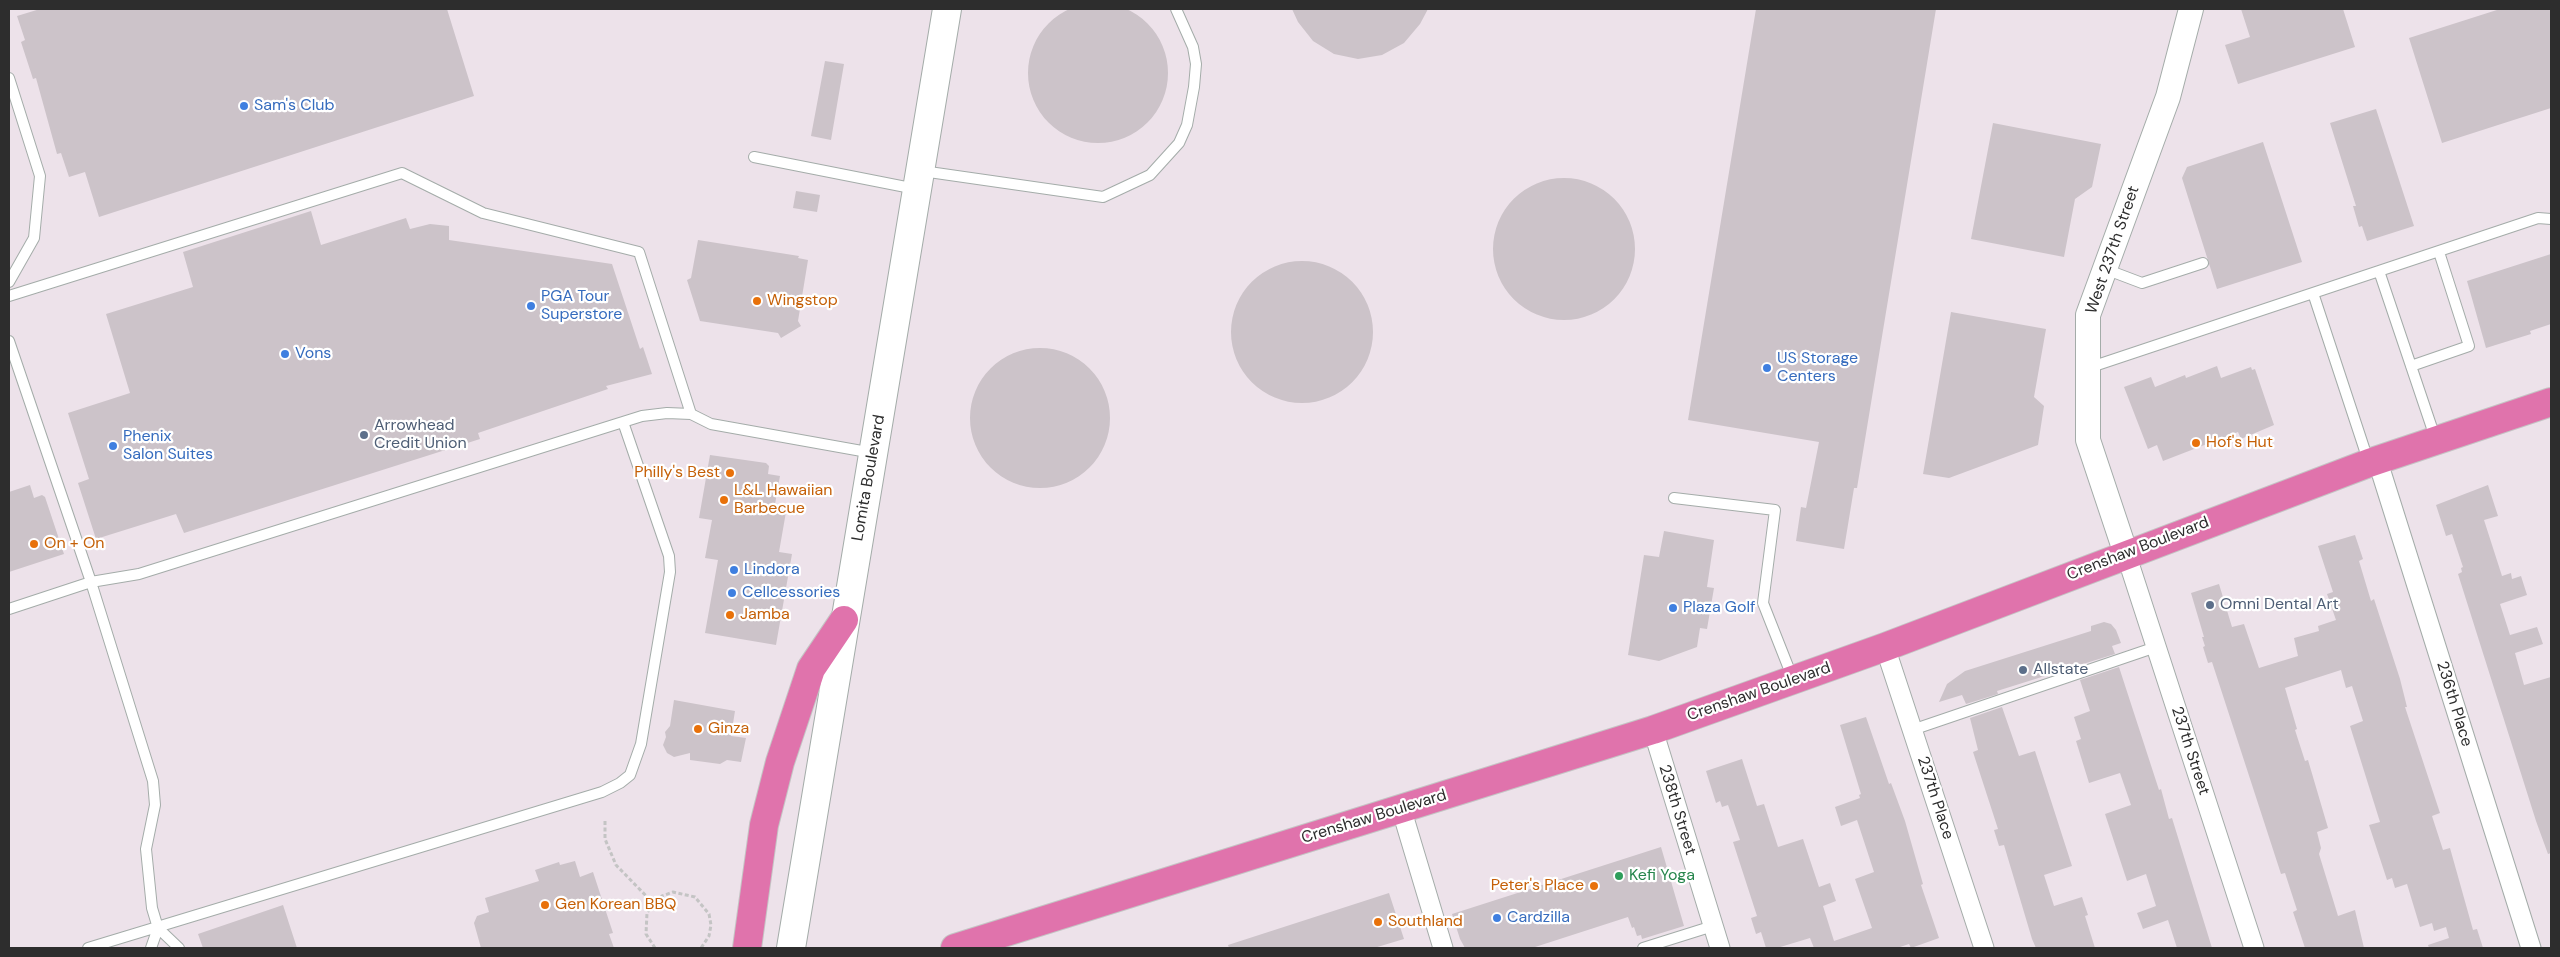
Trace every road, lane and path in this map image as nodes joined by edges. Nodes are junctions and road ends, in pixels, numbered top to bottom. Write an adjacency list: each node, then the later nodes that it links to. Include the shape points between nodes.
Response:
1 (947, 9): 6 (main road, Lomita Boulevard)
2 (1176, 9): 6 (lane, via 1193,46 1196,64 1194,87 1188,125 1179,143 1150,176 1103,197)
3 (2191, 9): 10 (street, West 237th Street, via 2168,97)
4 (9, 78): 12 (lane, via 40,176 34,238)
5 (754, 157): 6 (lane)
6 (918, 180): 22 (main road, Lomita Boulevard)
7 (2551, 219): 8 (lane, via 2538,218)
8 (2439, 252): 11 (lane); 16 (lane, via 2469,346)
9 (2203, 263): 10 (lane, via 2142,283)
10 (2105, 269): 17 (street, West 237th Street, via 2088,315)
11 (2380, 271): 13 (lane); 16 (lane)
12 (9, 282)
13 (2313, 293): 17 (lane); 23 (lane)
14 (9, 296): 19 (lane, via 402,173 484,213 639,252)
15 (9, 341): 26 (lane)
16 (2411, 366): 21 (lane)
17 (2088, 368): 25 (street, West 237th Street, via 2088,440)
18 (2551, 402): 21 (main road, Crenshaw Boulevard)
19 (691, 414): 20 (lane, via 667,413); 22 (lane, via 710,424)
20 (624, 422): 26 (lane, via 139,574); 38 (lane, via 669,556 670,572 641,744 630,775 602,792)
21 (2436, 440): 23 (main road, Crenshaw Boulevard)
22 (873, 453): 28 (main road, Lomita Boulevard)
23 (2373, 461): 25 (main road, Crenshaw Boulevard); 52 (street, 236th Place)
24 (1674, 498): 31 (lane, via 1774,510 1763,603)
25 (2126, 554): 29 (main road, Crenshaw Boulevard); 30 (street, 237th Street)
26 (91, 582): 27 (lane); 38 (lane, via 152,781 155,805 146,849 152,908)
27 (9, 609)
28 (844, 620): 44 (main road, via 811,669 780,762 764,825); 45 (main road, Lomita Boulevard)
29 (1885, 647): 31 (main road, Crenshaw Boulevard); 33 (street, 237th Place)
30 (2156, 647): 33 (lane); 51 (street, 237th Street)
31 (1793, 680): 32 (main road, Crenshaw Boulevard)
32 (1653, 730): 34 (main road, Crenshaw Boulevard); 37 (street, 238th Street)
33 (1912, 730): 50 (street, 237th Place)
34 (1401, 808): 46 (main road, Crenshaw Boulevard); 47 (street)
35 (605, 821): 36 (path, via 605,839 616,865)
36 (653, 903): 39 (path, via 645,923); 43 (path, via 673,892 695,896 709,914 711,925)
37 (1713, 926): 48 (lane); 49 (street, 238th Street)
38 (158, 928): 40 (lane); 41 (lane); 42 (lane)
39 (652, 947)
40 (88, 948)
41 (152, 948)
42 (179, 948)
43 (703, 948)
44 (747, 948)
45 (791, 948)
46 (956, 948)
47 (1444, 948)
48 (1643, 948)
49 (1720, 948)
50 (1984, 948)
51 (2254, 948)
52 (2531, 948)

